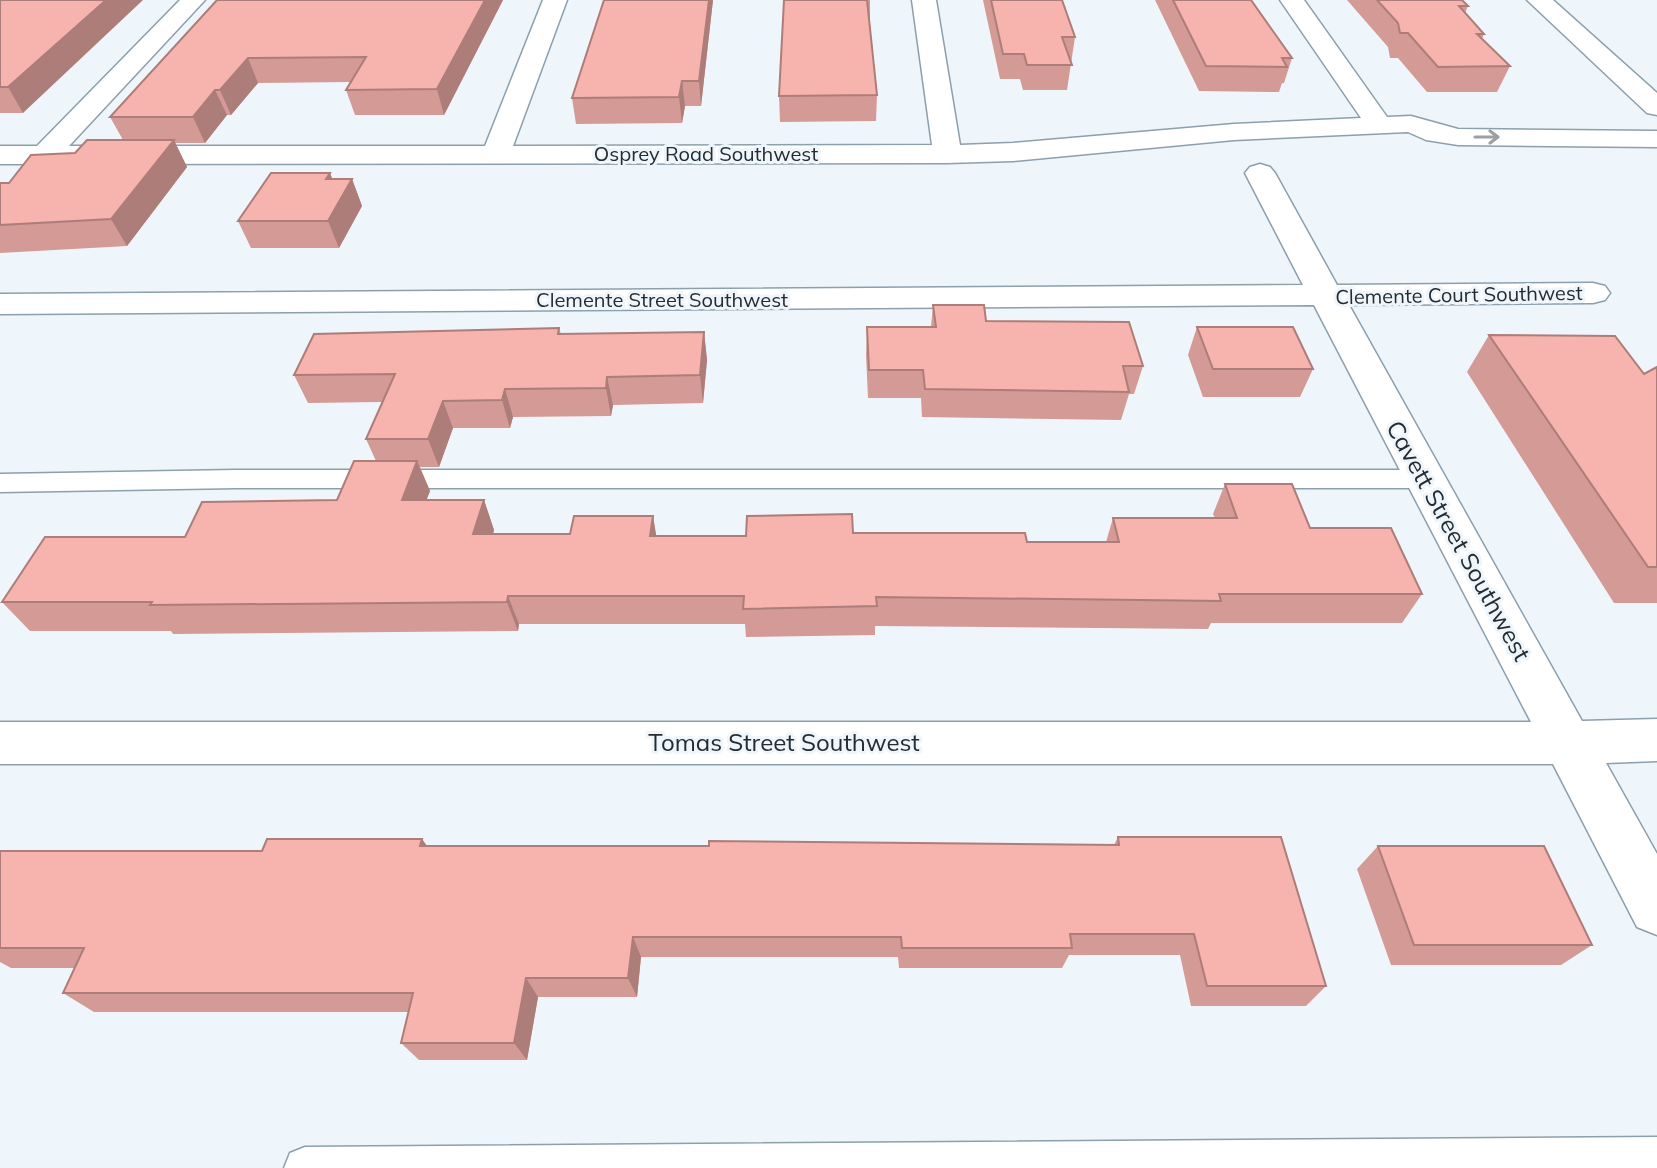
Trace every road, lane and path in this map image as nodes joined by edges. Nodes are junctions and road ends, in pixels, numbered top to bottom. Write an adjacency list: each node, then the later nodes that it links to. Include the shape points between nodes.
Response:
1 (193, 0): 14 (street)
2 (555, 0): 11 (street)
3 (924, 0): 12 (street)
4 (1292, 0): 9 (street)
5 (1539, 0): 6 (street)
6 (1657, 107)
7 (1657, 115): 8 (street, Osprey Road Southwest, via 1439,113 1420,116)
8 (1411, 124): 9 (street, Osprey Road Southwest); 10 (street, Osprey Road Southwest, one-way to 10, via 1458,137)
9 (1380, 126): 12 (street, Osprey Road Southwest)
10 (1657, 139)
11 (496, 153): 12 (street, Osprey Road Southwest); 14 (street, Osprey Road Southwest)
12 (947, 154)
13 (0, 155): 14 (street, Osprey Road Southwest)
14 (45, 155)
15 (1260, 173): 17 (street, Cavett Street Southwest)
16 (1593, 293): 17 (street, Clemente Court Southwest)
17 (1325, 297): 18 (street, Clemente Street Southwest); 19 (street, Cavett Street Southwest)
18 (0, 304)
19 (1424, 479): 20 (lane); 23 (street, Cavett Street Southwest)
20 (0, 483)
21 (1657, 740): 23 (street, Tomas Street Southwest)
22 (0, 743): 23 (street, Tomas Street Southwest)
23 (1568, 743): 24 (street, Cavett Street Southwest)
24 (1657, 908)
25 (1657, 1157): 26 (lane)
26 (305, 1168)

